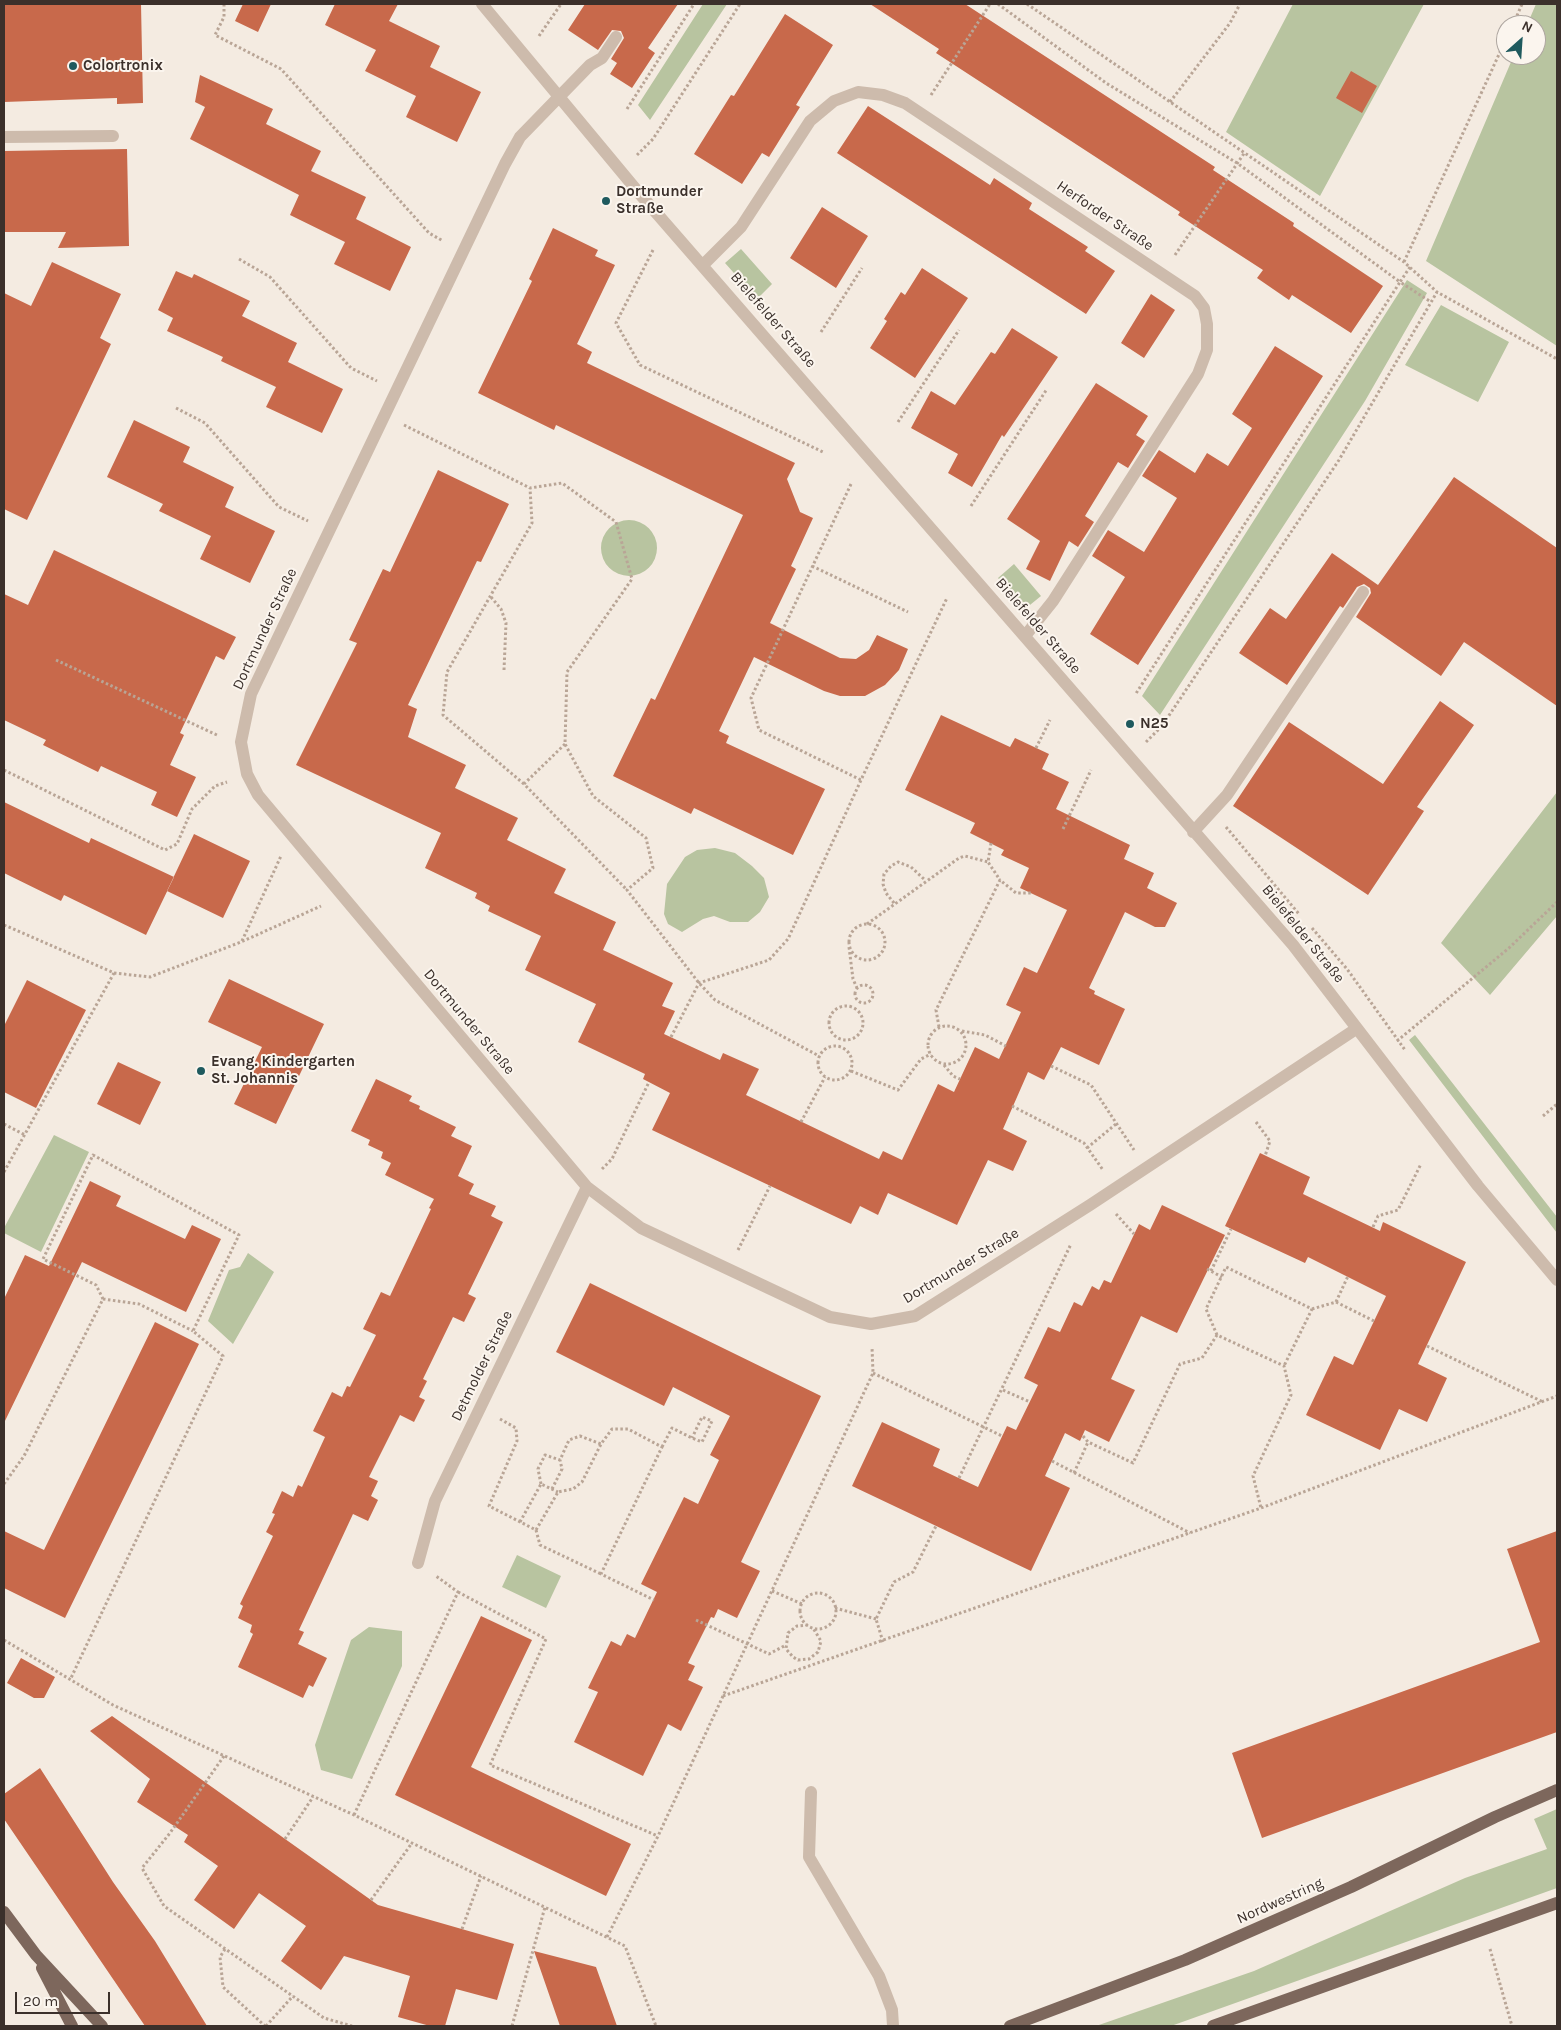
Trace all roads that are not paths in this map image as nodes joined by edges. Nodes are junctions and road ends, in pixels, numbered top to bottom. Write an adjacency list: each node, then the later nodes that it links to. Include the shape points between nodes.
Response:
1 (482, 4): 3 (street, Bielefelder Straße)
2 (616, 37): 3 (street, Dortmunder Straße, via 602,58 590,65)
3 (561, 97): 6 (street, Bielefelder Straße); 11 (street, Dortmunder Straße, via 520,137 463,251 251,694 241,742 247,774 258,795)
4 (113, 136): 5 (street)
5 (4, 137)
6 (703, 265): 8 (street, Bielefelder Straße); 8 (street, Herforder Straße, via 741,227 810,121 834,101 858,92 905,103 920,112 1195,296 1204,308 1207,324 1207,350 1198,374 1053,601)
7 (1363, 592): 9 (street, via 1226,795)
8 (1025, 636): 9 (street, Bielefelder Straße)
9 (1193, 832): 10 (street, Bielefelder Straße, via 1294,945)
10 (1356, 1029): 11 (street, Dortmunder Straße, via 914,1316 871,1324 830,1317 642,1228); 12 (street, Bielefelder Straße, via 1478,1186)
11 (587, 1187): 13 (street, Detmolder Straße, via 435,1501)
12 (1557, 1280)
13 (418, 1564)
14 (1557, 1790): 22 (main road, Nordwestring, via 1202,1953)
15 (811, 1792): 21 (street, via 809,1857 879,1976 892,2010)
16 (1557, 1903): 23 (main road)
17 (4, 1912): 18 (main road)
18 (36, 1955): 19 (main road); 20 (main road)
19 (72, 2026)
20 (102, 2026)
21 (893, 2026)
22 (1010, 2026)
23 (1212, 2026)

